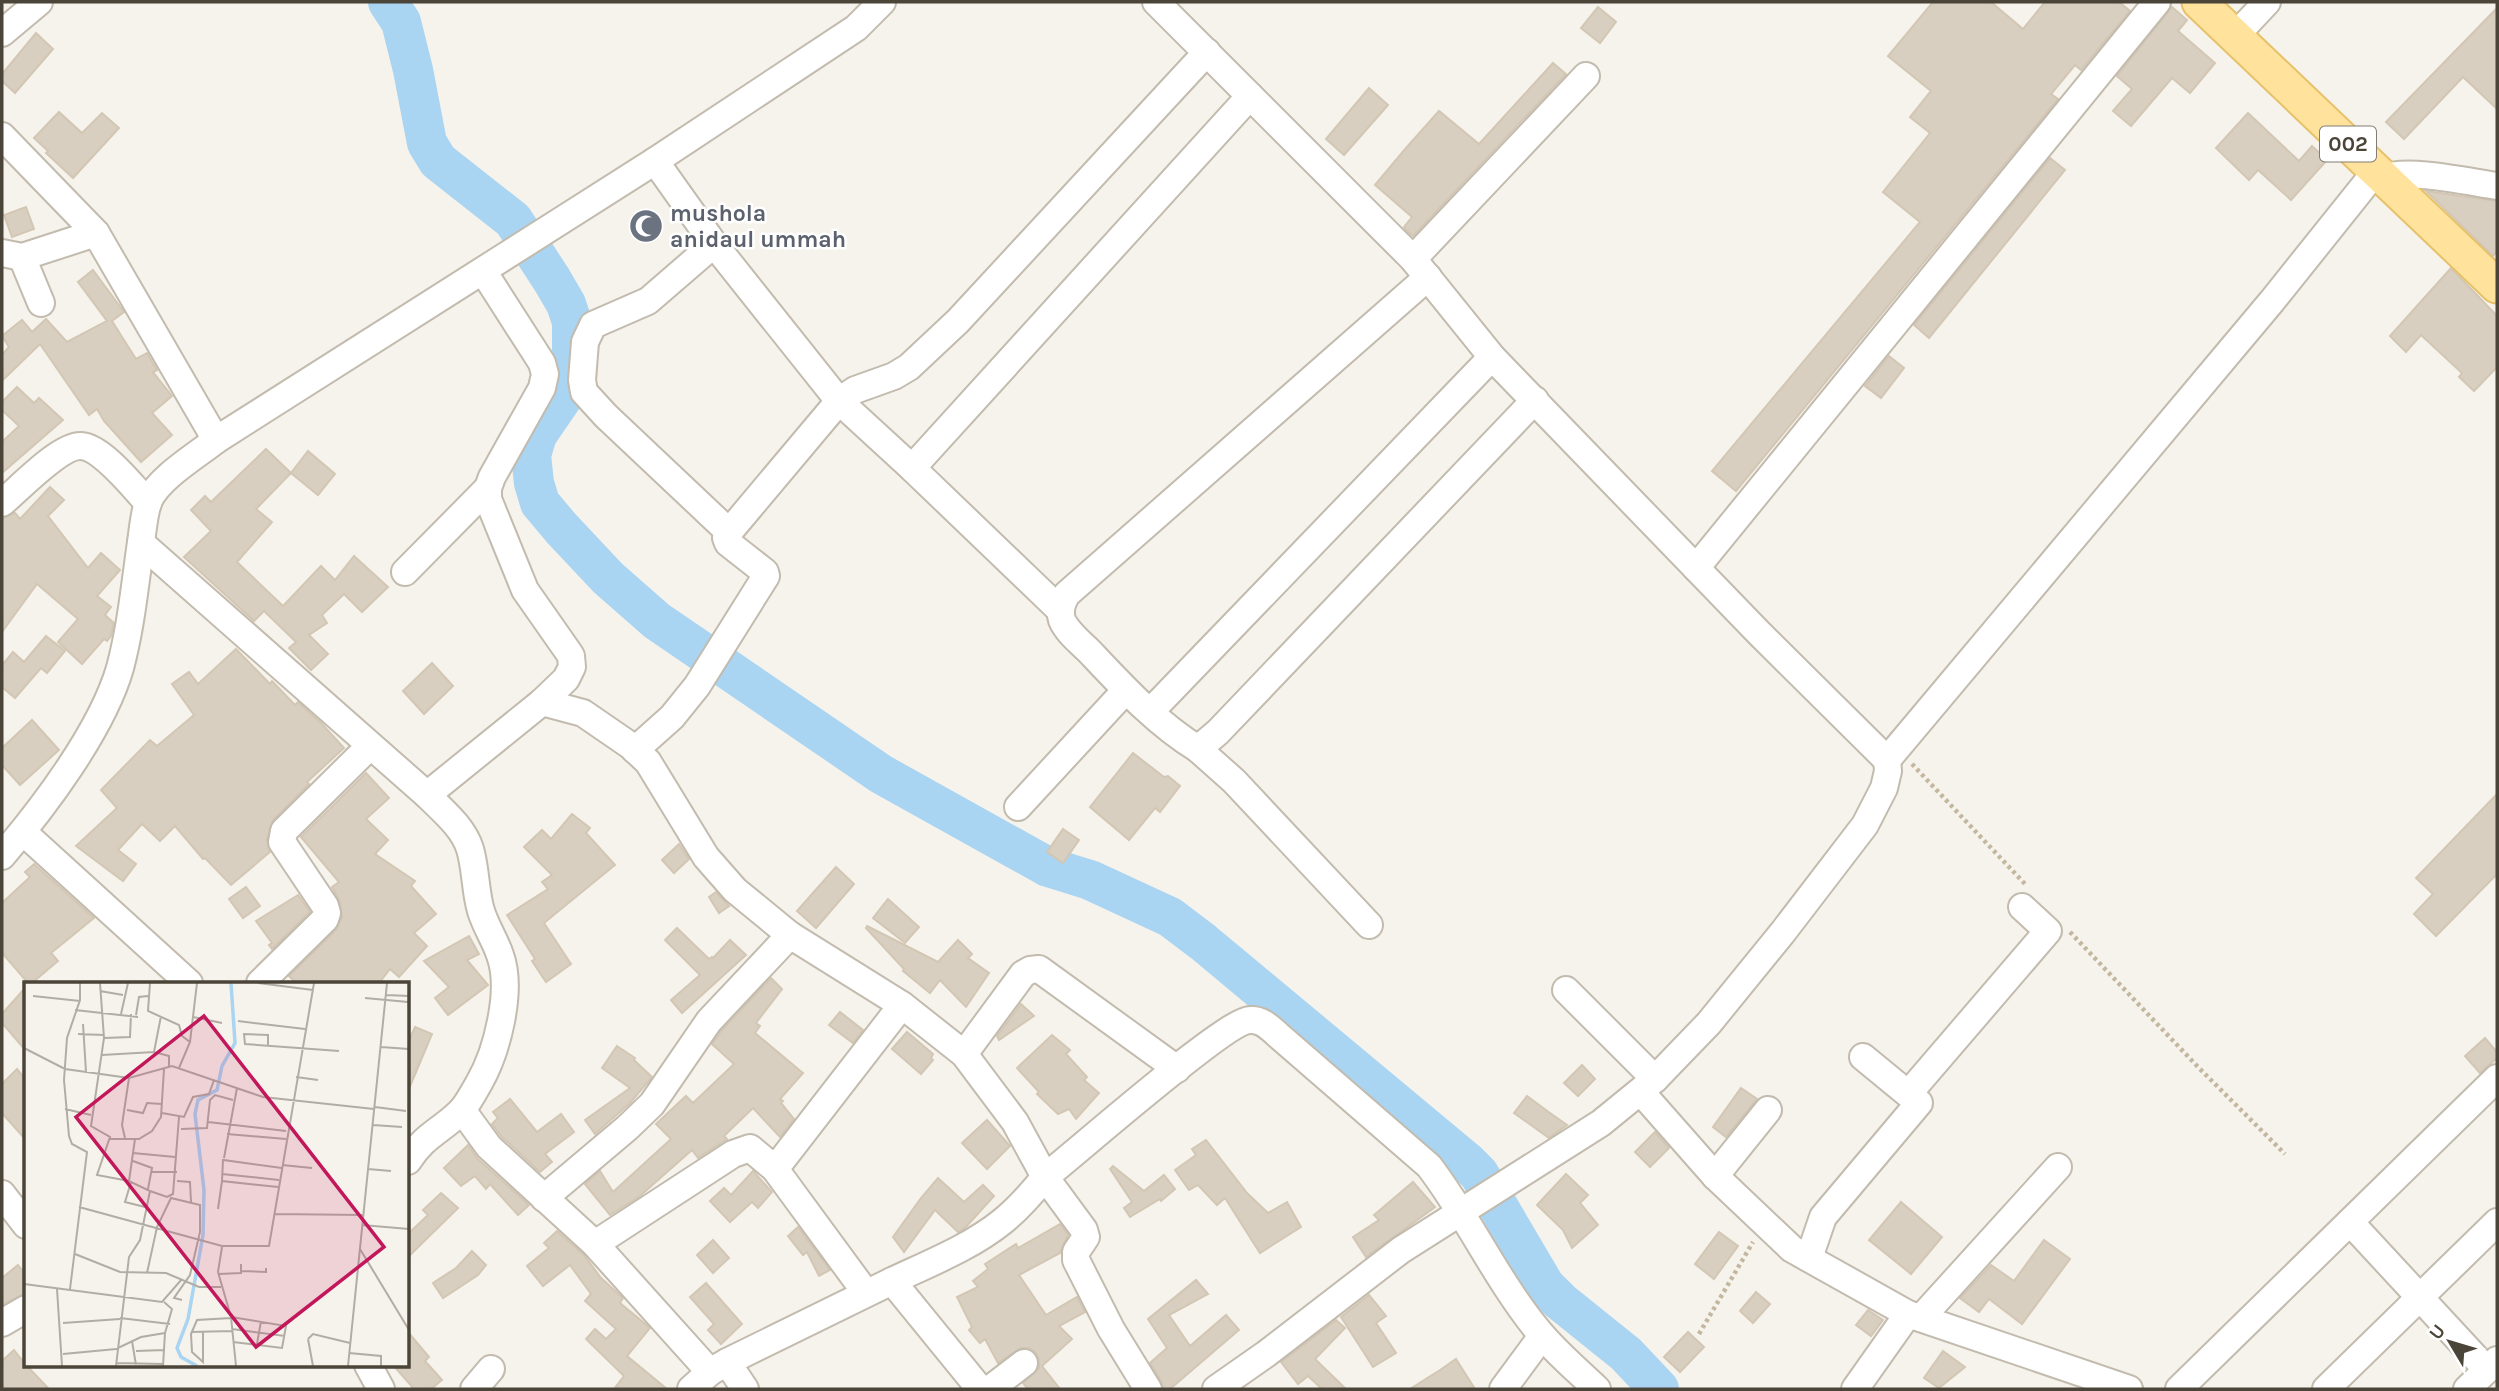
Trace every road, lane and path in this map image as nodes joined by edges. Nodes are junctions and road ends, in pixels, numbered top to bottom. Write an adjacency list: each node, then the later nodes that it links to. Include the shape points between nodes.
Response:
1 (39, 2): 7 (street)
2 (882, 2): 13 (street, via 856,28)
3 (1156, 2): 9 (street)
4 (2157, 2): 33 (street)
5 (2199, 2): 8 (main road, 002)
6 (2267, 2): 8 (street)
7 (2, 33)
8 (2235, 36): 14 (main road, 002)
9 (1207, 52): 11 (street); 25 (street, via 958,321 909,367)
10 (1586, 76): 20 (street)
11 (1250, 96): 20 (street); 27 (street)
12 (2, 136): 16 (street)
13 (655, 162): 17 (street); 19 (street)
14 (2380, 174): 15 (street); 21 (main road, 002); 42 (street)
15 (2497, 186)
16 (96, 233): 18 (street); 26 (street)
17 (714, 244): 25 (street); 31 (street, via 648,301 593,325 585,342 582,380 584,392 606,416)
18 (12, 255): 22 (street)
19 (490, 267): 26 (street); 28 (street, via 545,374 542,388)
20 (1421, 268): 23 (street); 35 (street, via 1066,594)
21 (2497, 286)
22 (41, 303)
23 (1492, 357): 24 (street); 38 (street)
24 (1535, 400): 33 (street); 40 (street)
25 (839, 401): 27 (street); 31 (street)
26 (216, 440): 30 (street, via 162,483)
27 (912, 468): 35 (street)
28 (488, 488): 34 (street); 37 (street, via 492,514 525,590 571,656 569,675)
29 (2, 503): 30 (street, via 65,451 80,446 99,454)
30 (148, 503): 32 (street)
31 (729, 532): 41 (street, via 728,543 766,576 697,686 672,717)
32 (141, 544): 39 (street); 45 (street, via 127,636 107,702)
33 (1696, 568): 42 (street)
34 (405, 572)
35 (1060, 611): 36 (street, via 1069,631)
36 (1126, 690): 38 (street); 44 (street)
37 (542, 702): 41 (street, via 583,713); 43 (street)
38 (1150, 712): 40 (street)
39 (370, 746): 43 (street); 52 (street, via 284,831 282,842 327,913)
40 (1198, 749): 48 (street, via 1234,781)
41 (635, 750): 49 (street, via 661,780 692,836 720,874)
42 (1892, 754): 47 (path); 59 (street, via 1884,788 1865,825 1709,1023)
43 (427, 795): 61 (street, via 469,846 475,890 505,976 504,1006 492,1052)
44 (1018, 807)
45 (23, 832): 46 (street); 51 (street)
46 (2, 856)
47 (2025, 897): 50 (street)
48 (1369, 925)
49 (790, 934): 54 (street); 70 (street, via 709,1021 652,1104)
50 (2060, 936): 60 (street); 63 (path)
51 (188, 982)
52 (261, 982)
53 (1566, 990): 59 (street)
54 (902, 1005): 55 (street); 66 (street)
55 (964, 1054): 57 (street, via 1023,974 1039,968); 68 (street, via 1015,1122)
56 (1863, 1057): 60 (street)
57 (1177, 1069): 68 (street); 71 (street, via 1236,1025 1250,1020 1263,1023 1429,1166)
58 (2497, 1078): 73 (street)
59 (1648, 1085): 67 (street); 71 (street, via 1601,1123)
60 (1909, 1093): 77 (street, via 1919,1103 1823,1217)
61 (462, 1110): 64 (street, via 424,1139); 70 (street, via 489,1147)
62 (1768, 1110): 67 (street)
63 (2285, 1154)
64 (410, 1158)
65 (2058, 1167): 82 (street)
66 (775, 1169): 76 (street, via 755,1151 733,1154); 79 (street)
67 (1714, 1176): 75 (street)
68 (1045, 1177): 78 (street, via 1002,1222); 96 (street, via 1084,1230 1086,1237 1076,1260)
69 (2, 1194): 72 (street)
70 (544, 1198): 76 (street)
71 (1465, 1209): 85 (street, via 1492,1266); 97 (street, via 1401,1250)
72 (24, 1222)
73 (2350, 1222): 80 (street); 102 (street)
74 (2497, 1222): 80 (street)
75 (1765, 1223): 77 (street, via 1792,1249); 84 (path)
76 (595, 1244): 90 (street)
77 (1809, 1258): 82 (street)
78 (892, 1281): 79 (street); 94 (street)
79 (866, 1293): 90 (street)
80 (2419, 1298): 87 (street); 103 (street)
81 (24, 1310): 83 (street)
82 (1914, 1316): 100 (street); 101 (street)
83 (2, 1323)
84 (1699, 1334)
85 (1542, 1336): 98 (street); 99 (street)
86 (1024, 1363): 95 (street)
87 (2492, 1365): 104 (street)
88 (369, 1366): 91 (street)
89 (491, 1369): 92 (street)
90 (709, 1374): 93 (street)
91 (381, 1389)
92 (474, 1389)
93 (745, 1389)
94 (980, 1389)
95 (990, 1389)
96 (1148, 1389)
97 (1216, 1389)
98 (1503, 1389)
99 (1597, 1389)
100 (1855, 1389)
101 (2129, 1389)
102 (2179, 1389)
103 (2326, 1389)
104 (2467, 1389)

